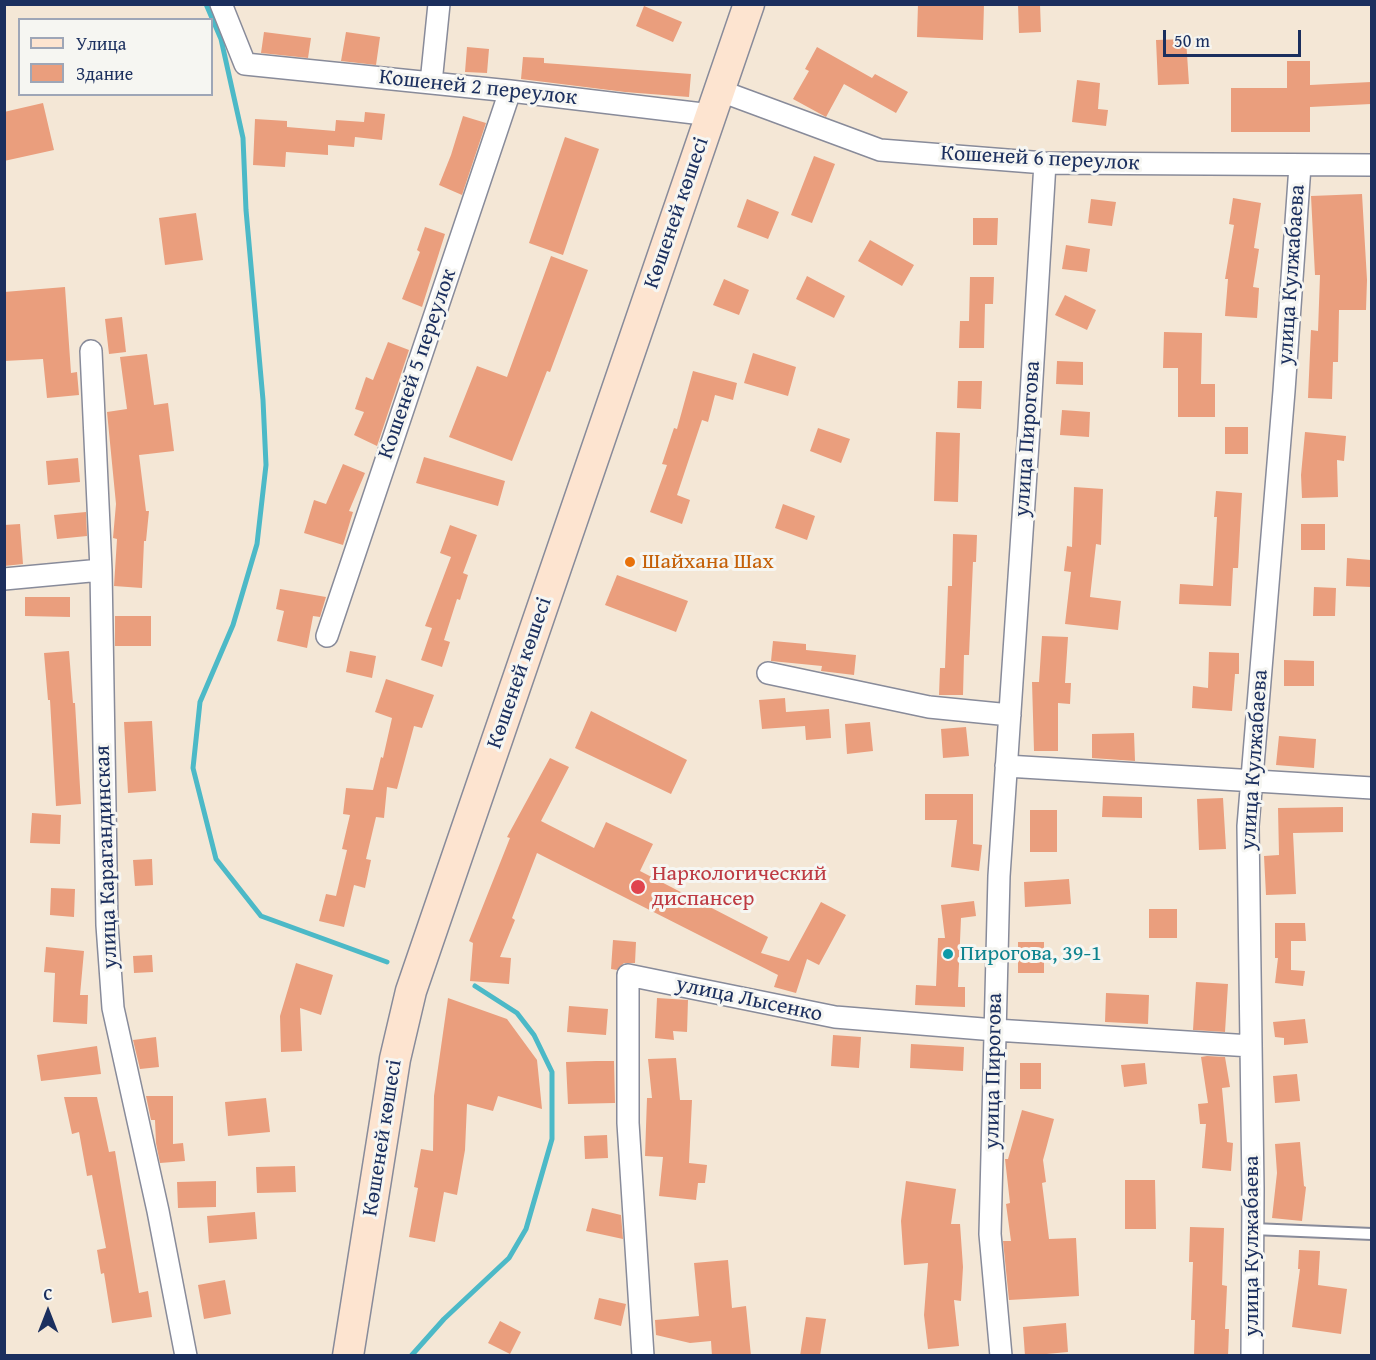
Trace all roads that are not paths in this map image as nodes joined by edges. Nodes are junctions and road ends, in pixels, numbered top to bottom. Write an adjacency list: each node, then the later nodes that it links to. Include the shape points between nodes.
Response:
1 (221, 4): 4 (street, Кошеней 2 переулок, via 245,64)
2 (439, 4): 4 (street)
3 (749, 4): 6 (main road, Көшеней көшесі)
4 (431, 83): 5 (street, Кошеней 2 переулок)
5 (510, 91): 6 (street, Кошеней 2 переулок); 13 (street, Кошеней 5 переулок)
6 (714, 103): 7 (street, Кошеней 6 переулок, via 880,150); 24 (main road, Көшеней көшесі, via 411,991 395,1059)
7 (1045, 163): 9 (street, Кошеней 6 переулок); 15 (street, улица Пирогова)
8 (1371, 165): 9 (street, Кошеней 6 переулок)
9 (1300, 166): 17 (street, улица Кулжабаева)
10 (91, 351): 11 (street, улица Карагандинская)
11 (101, 570): 12 (street); 23 (street, улица Карагандинская, via 107,925 113,1008)
12 (4, 579)
13 (327, 636)
14 (768, 673): 15 (street, via 929,707)
15 (1010, 715): 16 (street, улица Пирогова)
16 (1006, 766): 17 (street); 19 (street, улица Пирогова)
17 (1252, 781): 18 (street); 20 (street, улица Кулжабаева, via 1248,826)
18 (1371, 788)
19 (995, 1030): 20 (street, улица Лысенко); 25 (street, улица Лысенко, via 835,1017 628,975 628,1123); 26 (street, улица Пирогова, via 990,1234)
20 (1251, 1046): 21 (street, улица Кулжабаева)
21 (1253, 1229): 22 (lane); 27 (street, улица Кулжабаева)
22 (1371, 1234)
23 (186, 1356)
24 (348, 1356)
25 (643, 1356)
26 (1001, 1356)
27 (1252, 1356)

